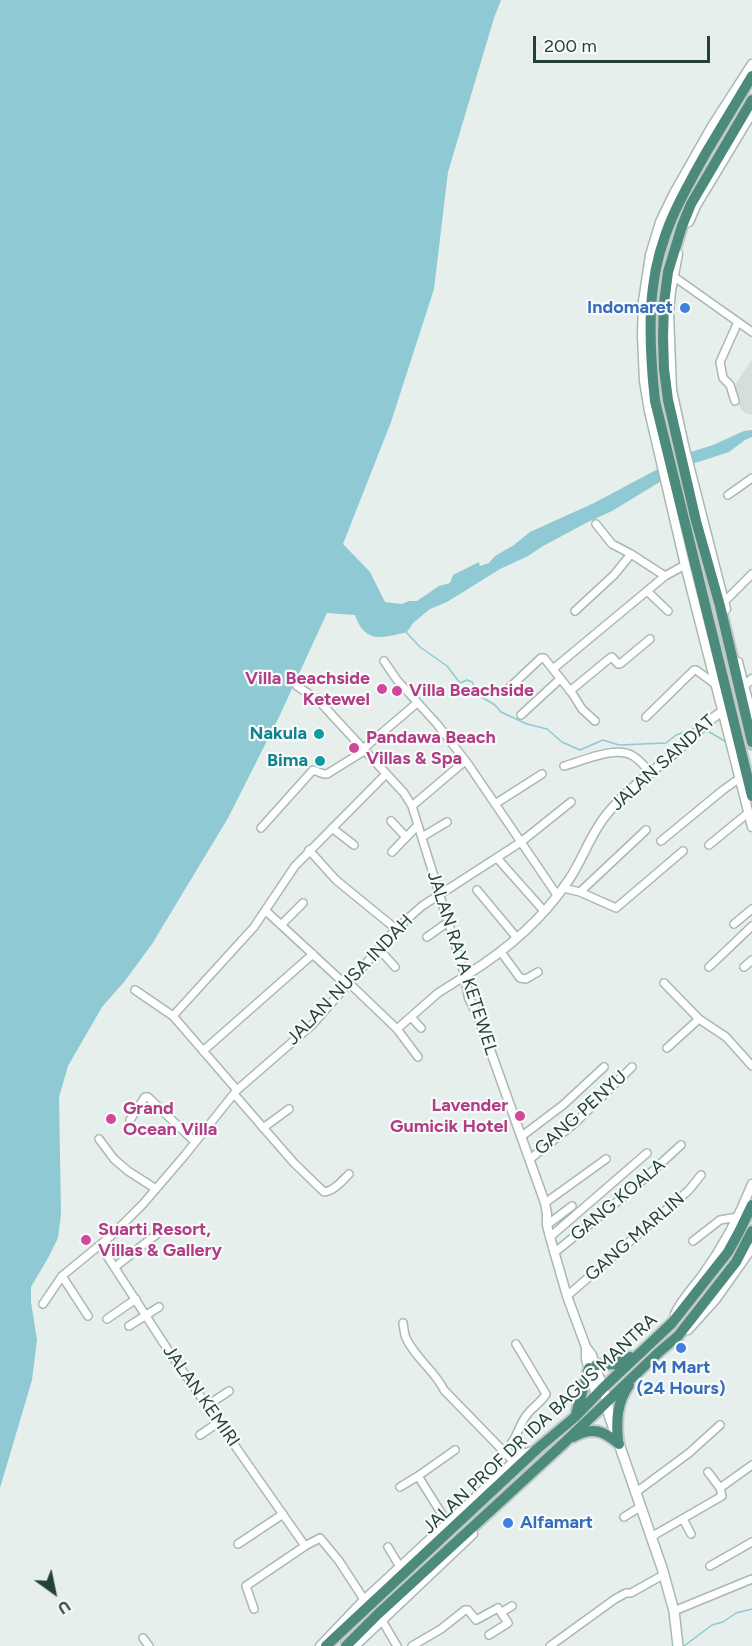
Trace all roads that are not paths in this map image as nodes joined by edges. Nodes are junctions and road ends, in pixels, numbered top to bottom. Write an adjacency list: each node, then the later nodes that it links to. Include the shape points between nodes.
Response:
1 (752, 64): 5 (street)
2 (752, 76): 5 (highway)
3 (752, 100): 6 (highway)
4 (752, 113): 6 (street)
5 (716, 128): 14 (highway, via 681,195 653,287 647,335)
6 (731, 142): 7 (street, via 680,244); 11 (highway, via 691,204 668,272 664,369)
7 (674, 276): 8 (street); 11 (street, via 669,313 670,369)
8 (738, 322): 9 (street); 10 (street, via 720,362)
9 (752, 332)
10 (735, 401)
11 (681, 446): 12 (highway)
12 (689, 476): 16 (highway); 25 (street)
13 (752, 477): 15 (street)
14 (670, 484): 18 (highway); 19 (street)
15 (729, 495)
16 (696, 521): 18 (highway, via 690,514); 35 (highway)
17 (596, 524): 20 (street, via 612,544)
18 (684, 524): 19 (highway)
19 (687, 552): 21 (street); 44 (highway)
20 (631, 554): 23 (street); 26 (street)
21 (685, 565): 23 (street); 33 (street)
22 (752, 574): 25 (street)
23 (665, 576): 24 (street)
24 (647, 591): 27 (street); 30 (street)
25 (724, 602): 35 (street)
26 (575, 611)
27 (668, 611)
28 (650, 639): 37 (street, via 620,664 610,658)
29 (384, 661): 38 (street)
30 (553, 669): 32 (street); 36 (street, via 541,658)
31 (752, 679): 35 (street)
32 (560, 680): 37 (street); 40 (street)
33 (717, 685): 39 (street); 42 (street, via 694,670)
34 (297, 686): 46 (street, JALAN RAYA KETEWEL, via 319,701)
35 (743, 687): 41 (street); 45 (highway)
36 (507, 690)
37 (570, 691): 43 (street)
38 (417, 703): 46 (street); 48 (street)
39 (723, 711): 44 (street); 50 (street, JALAN SANDAT)
40 (521, 715)
41 (752, 716)
42 (646, 717)
43 (594, 721)
44 (734, 738): 47 (highway)
45 (752, 741)
46 (364, 750): 51 (street, JALAN RAYA KETEWEL); 63 (street, via 327,774 314,770)
47 (737, 753): 53 (street); 54 (highway)
48 (465, 761): 56 (street); 57 (street)
49 (564, 766): 50 (street, via 619,752 631,754)
50 (651, 772): 77 (street, JALAN SANDAT, via 607,813)
51 (386, 774): 57 (street, JALAN RAYA KETEWEL); 64 (street)
52 (542, 774): 56 (street)
53 (740, 778): 58 (street); 68 (street)
54 (752, 796)
55 (571, 802): 69 (street, JALAN NUSA INDAH)
56 (495, 804): 69 (street)
57 (412, 806): 61 (street, JALAN RAYA KETEWEL)
58 (748, 813): 62 (street); 71 (street)
59 (391, 821): 66 (street)
60 (447, 822): 67 (street)
61 (418, 825): 66 (street); 67 (street, JALAN RAYA KETEWEL)
62 (752, 827)
63 (261, 828)
64 (332, 828): 70 (street); 72 (street)
65 (646, 830): 78 (street)
66 (406, 837): 74 (street)
67 (422, 837): 79 (street, JALAN RAYA KETEWEL)
68 (661, 841)
69 (521, 842): 75 (street, JALAN NUSA INDAH); 77 (street)
70 (354, 845)
71 (709, 845)
72 (309, 850): 83 (street); 88 (street, via 336,880)
73 (683, 851): 78 (street, via 616,908)
74 (392, 852)
75 (497, 858): 79 (street, JALAN NUSA INDAH); 82 (street)
76 (477, 890): 90 (street)
77 (560, 892): 78 (street); 82 (street, JALAN SANDAT)
78 (580, 892)
79 (439, 895): 84 (street, JALAN RAYA KETEWEL); 88 (street, JALAN NUSA INDAH)
80 (303, 903): 86 (street)
81 (752, 909): 85 (street)
82 (544, 910): 90 (street, JALAN SANDAT)
83 (266, 911): 86 (street); 103 (street)
84 (448, 922): 89 (street); 99 (street, JALAN RAYA KETEWEL)
85 (734, 924)
86 (281, 925): 93 (street)
87 (752, 926): 96 (street)
88 (396, 929): 91 (street, JALAN NUSA INDAH)
89 (427, 937)
90 (517, 938): 92 (street, JALAN SANDAT)
91 (379, 949): 95 (street); 101 (street, JALAN NUSA INDAH)
92 (501, 952): 98 (street, via 520,978); 99 (street, JALAN SANDAT)
93 (313, 954): 101 (street); 109 (street)
94 (752, 960): 97 (street)
95 (395, 967)
96 (709, 967)
97 (744, 967)
98 (538, 972)
99 (465, 976): 104 (street); 118 (street, JALAN RAYA KETEWEL, via 469,998)
100 (664, 983): 105 (street)
101 (348, 984): 107 (street); 114 (street, JALAN NUSA INDAH, via 313,1024)
102 (135, 990): 103 (street)
103 (173, 1016): 109 (street)
104 (411, 1017): 106 (street); 107 (street)
105 (699, 1019): 108 (street); 112 (street, via 726,1037)
106 (421, 1028)
107 (397, 1029): 110 (street)
108 (667, 1048)
109 (203, 1051): 114 (street)
110 (418, 1057)
111 (604, 1066): 118 (street, via 563,1105)
112 (752, 1066)
113 (632, 1067): 123 (street, GANG PENYU, via 575,1123)
114 (236, 1092): 117 (street); 120 (street, JALAN NUSA INDAH)
115 (289, 1109): 117 (street)
116 (130, 1120): 120 (street, via 147,1096)
117 (262, 1128): 125 (street, via 324,1192 332,1190)
118 (522, 1136): 123 (street, JALAN RAYA KETEWEL)
119 (99, 1139): 128 (street, via 114,1159)
120 (195, 1142): 128 (street, JALAN NUSA INDAH)
121 (681, 1145): 140 (street, GANG KOALA)
122 (647, 1153): 136 (street)
123 (530, 1159): 129 (street, JALAN RAYA KETEWEL)
124 (606, 1159): 129 (street)
125 (349, 1174)
126 (701, 1175): 143 (street, GANG MARLIN, via 689,1190)
127 (752, 1185): 132 (street)
128 (156, 1189): 138 (street, JALAN NUSA INDAH)
129 (545, 1203): 133 (street, JALAN RAYA KETEWEL)
130 (752, 1205): 151 (highway, JALAN PROF DR IDA BAGUS MANTRA, via 728,1252)
131 (572, 1206): 133 (street)
132 (738, 1217): 137 (street, via 720,1220); 151 (street, via 679,1305)
133 (547, 1225): 136 (street, JALAN RAYA KETEWEL)
134 (752, 1231): 153 (highway, JALAN PROF DR IDA BAGUS MANTRA, via 736,1262)
135 (157, 1234): 141 (street)
136 (550, 1237): 140 (street, JALAN RAYA KETEWEL)
137 (693, 1241)
138 (100, 1245): 141 (street, JALAN KEMIRI); 142 (street, JALAN NUSA INDAH)
139 (752, 1248): 153 (street, via 716,1299)
140 (554, 1253): 143 (street, JALAN RAYA KETEWEL)
141 (115, 1267): 144 (street, JALAN KEMIRI)
142 (62, 1276): 145 (street, JALAN NUSA INDAH); 147 (street)
143 (567, 1296): 156 (street, JALAN RAYA KETEWEL, via 592,1355)
144 (136, 1299): 148 (street, JALAN KEMIRI); 149 (street)
145 (43, 1304)
146 (159, 1307): 148 (street)
147 (88, 1316)
148 (146, 1316): 152 (street); 160 (street, JALAN KEMIRI)
149 (107, 1319)
150 (403, 1323): 170 (street, via 407,1340 444,1390)
151 (672, 1323): 155 (highway, JALAN PROF DR IDA BAGUS MANTRA)
152 (129, 1326)
153 (678, 1336): 155 (highway, JALAN PROF DR IDA BAGUS MANTRA)
154 (516, 1344): 169 (street, via 546,1394 527,1414 513,1442)
155 (656, 1347): 156 (highway, via 620,1363); 158 (highway, JALAN PROF DR IDA BAGUS MANTRA); 159 (highway, JALAN PROF DR IDA BAGUS MANTRA); 165 (highway, via 622,1396 617,1414)
156 (592, 1367): 158 (street, JALAN RAYA KETEWEL); 161 (highway)
157 (229, 1391): 160 (street)
158 (600, 1392): 159 (main road, JALAN RAYA KETEWEL); 161 (highway, JALAN PROF DR IDA BAGUS MANTRA)
159 (604, 1404): 165 (main road, JALAN RAYA KETEWEL); 166 (highway, JALAN PROF DR IDA BAGUS MANTRA)
160 (208, 1405): 162 (street, JALAN KEMIRI)
161 (575, 1417): 167 (highway, JALAN PROF DR IDA BAGUS MANTRA)
162 (219, 1422): 164 (street); 178 (street, JALAN KEMIRI)
163 (720, 1425): 176 (street)
164 (200, 1435)
165 (618, 1442): 166 (highway, via 595,1431 581,1433); 176 (main road, JALAN RAYA KETEWEL)
166 (563, 1444): 197 (highway, JALAN PROF DR IDA BAGUS MANTRA)
167 (537, 1449): 169 (street); 192 (highway, JALAN PROF DR IDA BAGUS MANTRA)
168 (455, 1450): 173 (street)
169 (522, 1454): 170 (street)
170 (514, 1462): 181 (street)
171 (752, 1465): 175 (street)
172 (708, 1472): 175 (street)
173 (418, 1476): 174 (street); 181 (street)
174 (400, 1487)
175 (720, 1488): 180 (street, via 722,1496)
176 (635, 1493): 177 (main road, JALAN RAYA KETEWEL)
177 (640, 1507): 179 (street); 183 (main road, JALAN RAYA KETEWEL)
178 (283, 1514): 185 (street); 186 (street, JALAN KEMIRI)
179 (624, 1517)
180 (683, 1519): 182 (street); 183 (street)
181 (448, 1524): 189 (street)
182 (691, 1534)
183 (651, 1537): 190 (main road, JALAN RAYA KETEWEL)
184 (752, 1542): 188 (street)
185 (238, 1544)
186 (305, 1546): 192 (street, via 321,1538); 194 (street, via 246,1586)
187 (388, 1547): 189 (street)
188 (710, 1566)
189 (400, 1567): 192 (street)
190 (663, 1575): 195 (main road, JALAN RAYA KETEWEL); 207 (street, via 615,1599)
191 (752, 1579): 195 (street)
192 (366, 1603): 201 (street); 202 (highway, JALAN PROF DR IDA BAGUS MANTRA)
193 (512, 1605): 196 (street)
194 (254, 1609)
195 (674, 1611): 208 (main road, JALAN RAYA KETEWEL)
196 (502, 1612): 198 (street, via 507,1623); 206 (street, via 497,1608 475,1620 465,1610)
197 (380, 1617): 203 (highway, JALAN PROF DR IDA BAGUS MANTRA); 204 (street); 205 (street)
198 (489, 1635)
199 (143, 1638): 200 (street)
200 (149, 1646)
201 (320, 1646)
202 (326, 1646)
203 (346, 1646)
204 (356, 1646)
205 (397, 1646)
206 (412, 1646)
207 (550, 1646)
208 (678, 1646)

